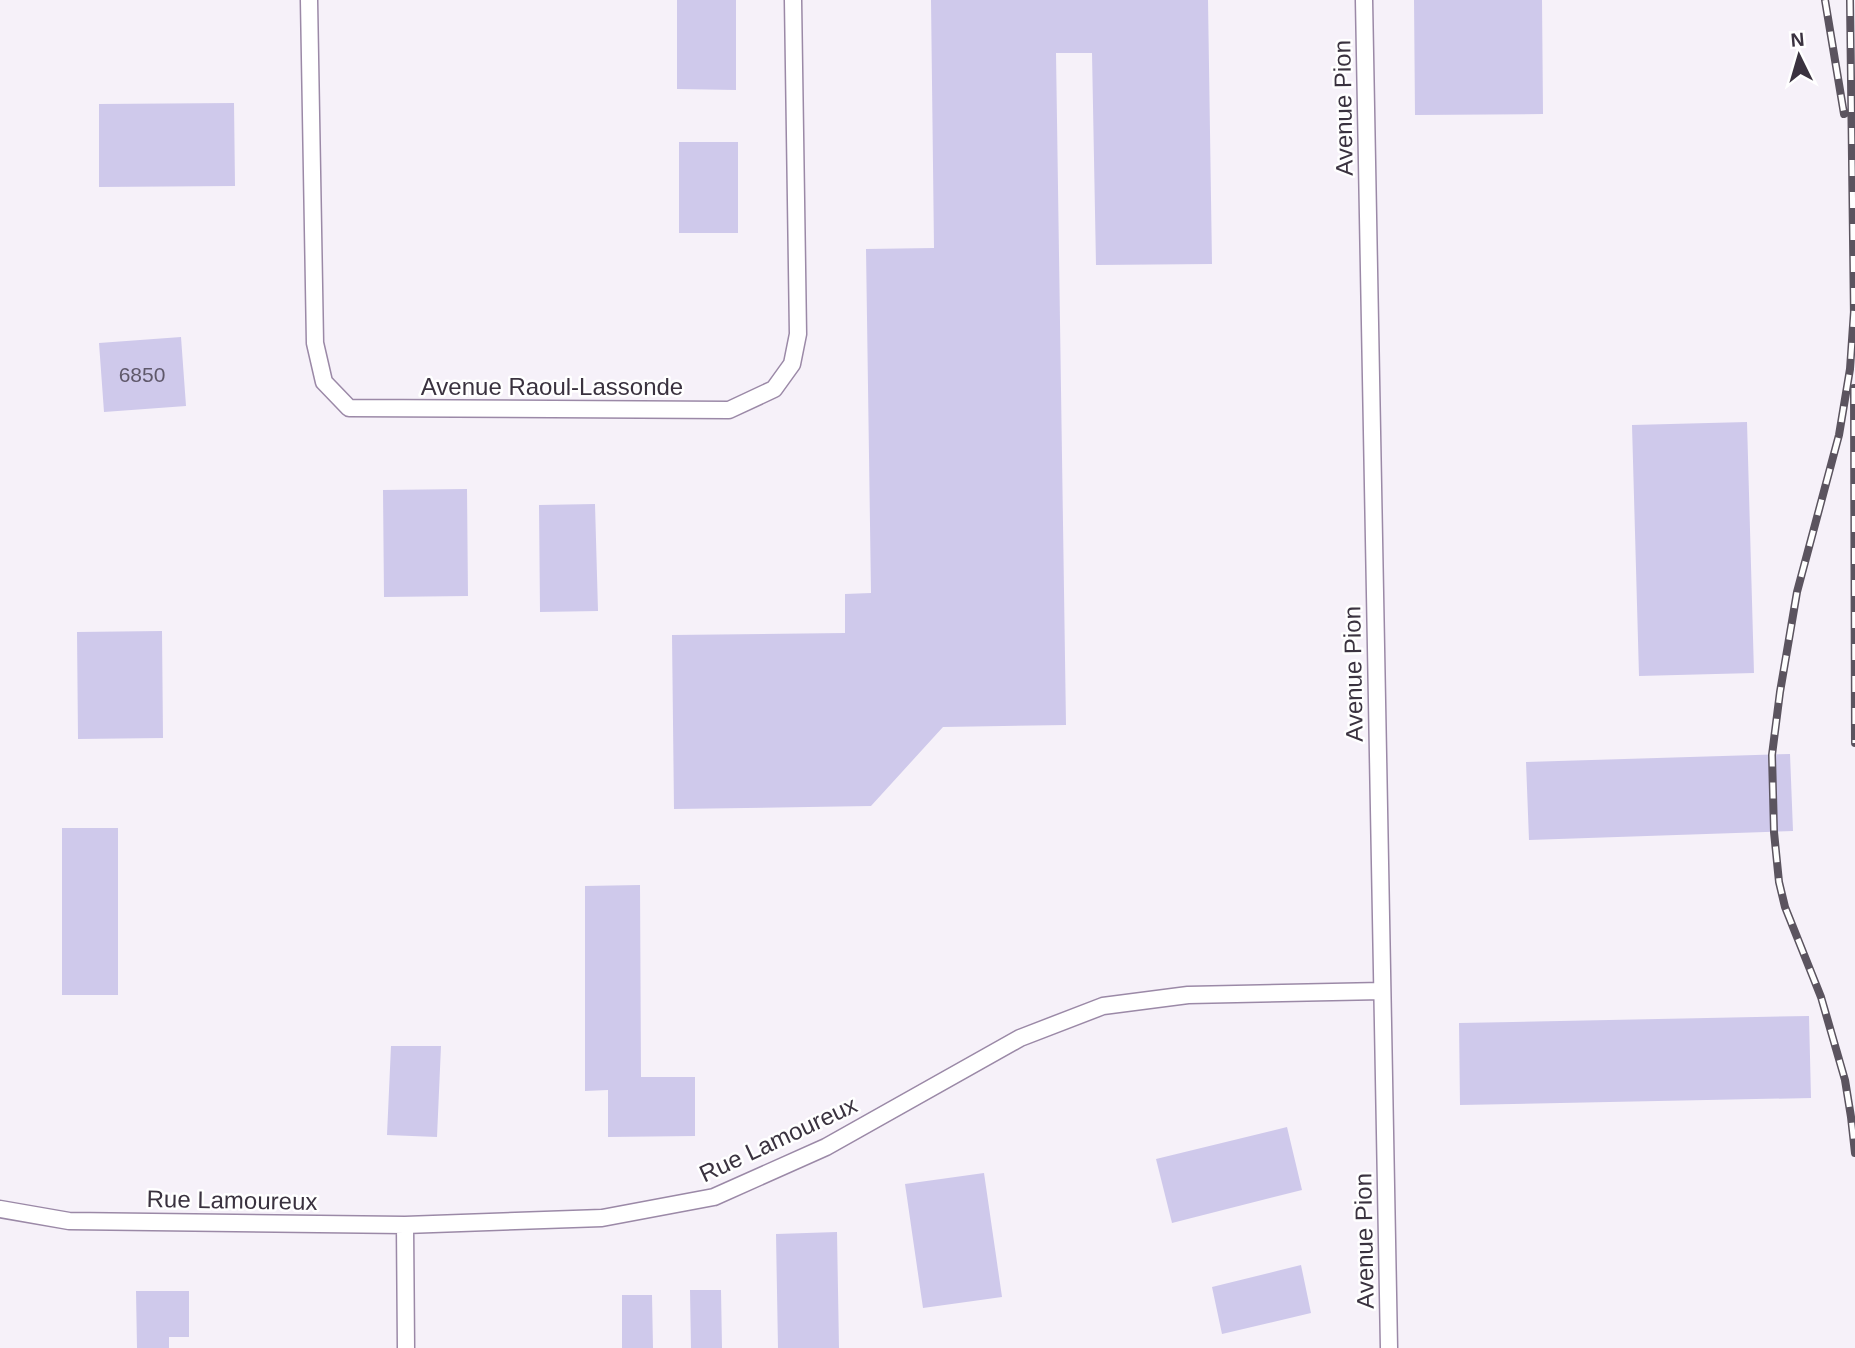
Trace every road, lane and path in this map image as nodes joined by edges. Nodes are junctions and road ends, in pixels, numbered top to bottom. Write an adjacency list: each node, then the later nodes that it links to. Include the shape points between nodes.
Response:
1 (309, 0): 2 (street, Avenue Raoul-Lassonde, via 315,343 324,382 349,408 729,410 774,389 792,365 798,334)
2 (793, 0)
3 (1364, 0): 4 (street, Avenue Pion)
4 (1382, 991): 6 (street, Rue Lamoureux, via 1188,995 1103,1006 1020,1038 826,1147 714,1198 602,1218); 8 (street, Avenue Pion)
5 (0, 1209): 6 (street, Rue Lamoureux, via 69,1221)
6 (405, 1225): 7 (street)
7 (406, 1348)
8 (1389, 1348)

